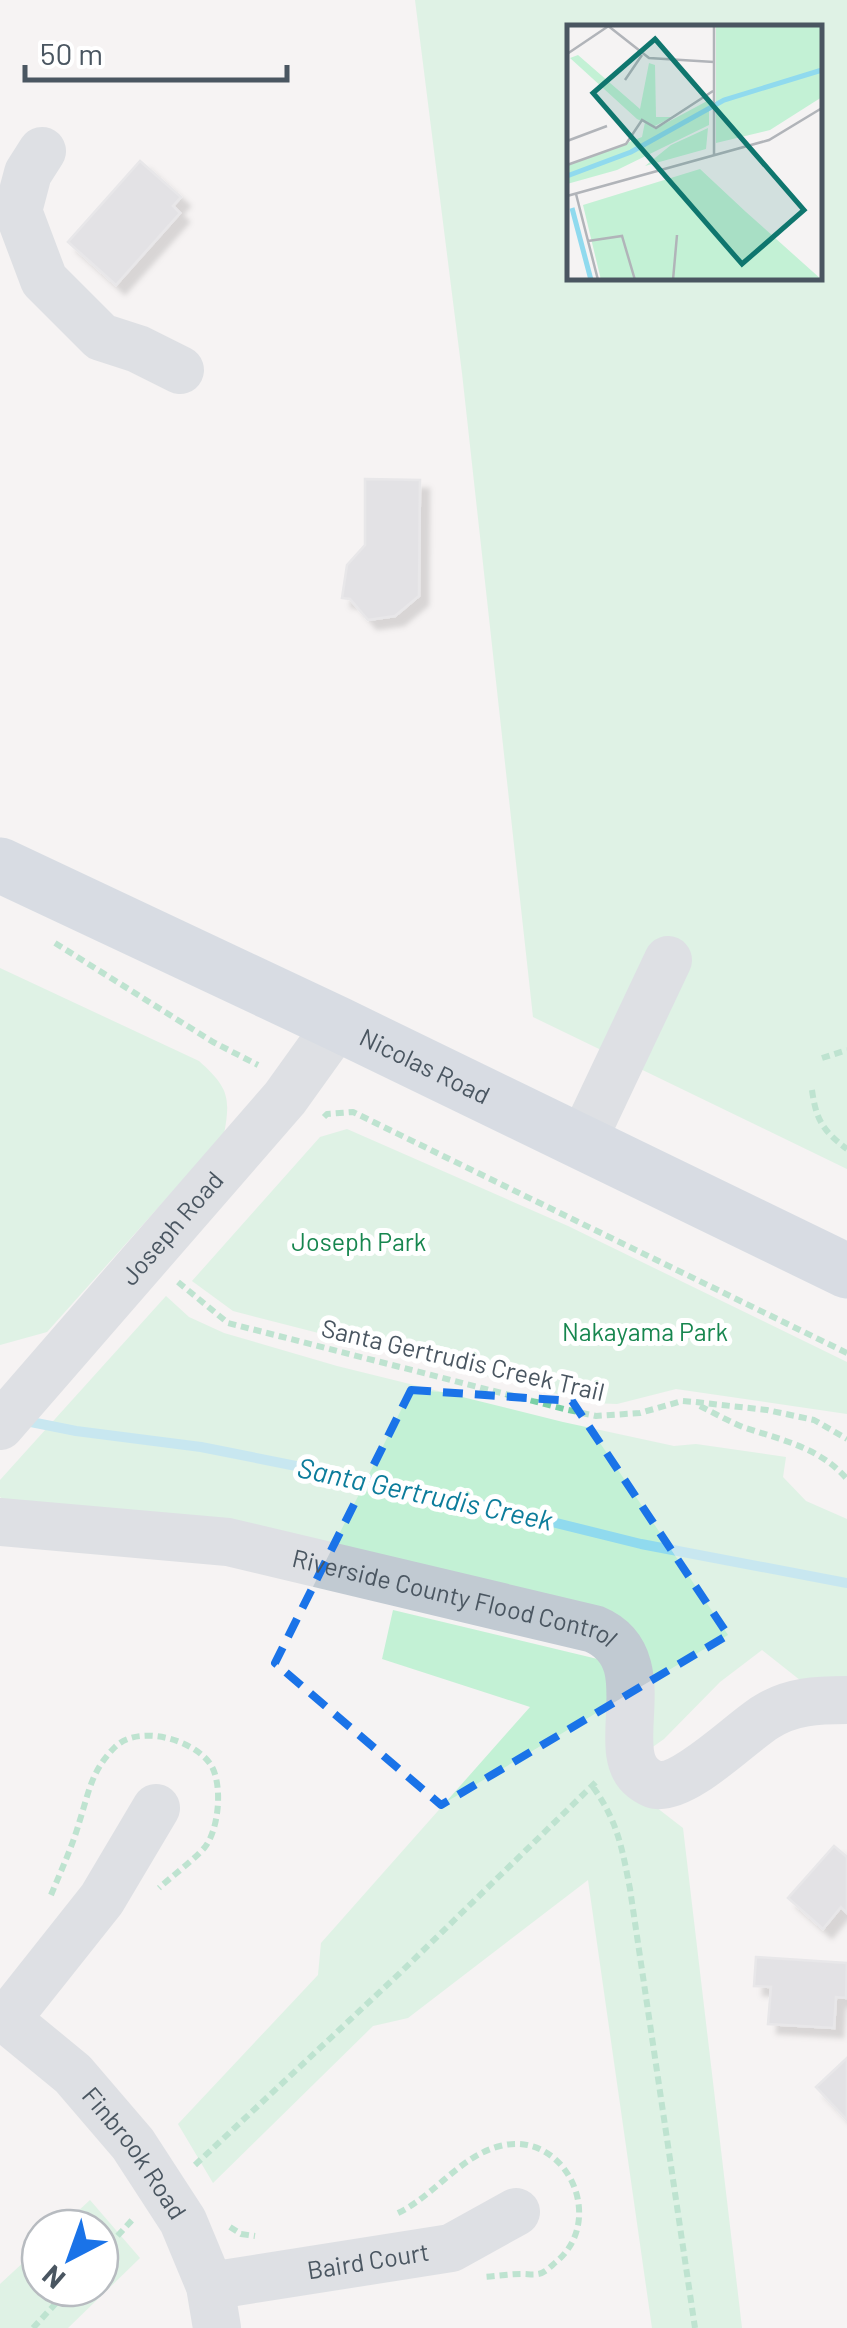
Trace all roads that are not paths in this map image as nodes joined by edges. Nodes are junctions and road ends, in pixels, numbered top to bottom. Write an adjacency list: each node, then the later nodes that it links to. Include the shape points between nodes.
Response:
1 (42, 150): 2 (street, via 18,211 44,280 102,337)
2 (180, 370)
3 (0, 865): 5 (main road, Nicolas Road)
4 (668, 960): 6 (street)
5 (338, 1024): 6 (main road, Nicolas Road); 8 (street, Joseph Road, via 285,1098)
6 (582, 1142): 7 (main road, Nicolas Road)
7 (847, 1271)
8 (0, 1426)
9 (0, 1522): 10 (street, Riverside County Flood Control, via 228,1542 594,1629 622,1649 630,1679 630,1762 654,1785 674,1783 767,1716 805,1700)
10 (847, 1700)
11 (156, 1808): 12 (street, via 102,1899)
12 (3, 2017): 14 (street, Finbrook Road, via 73,2074 133,2144 183,2222)
13 (516, 2212): 14 (street, Baird Court, via 452,2248)
14 (214, 2307)

